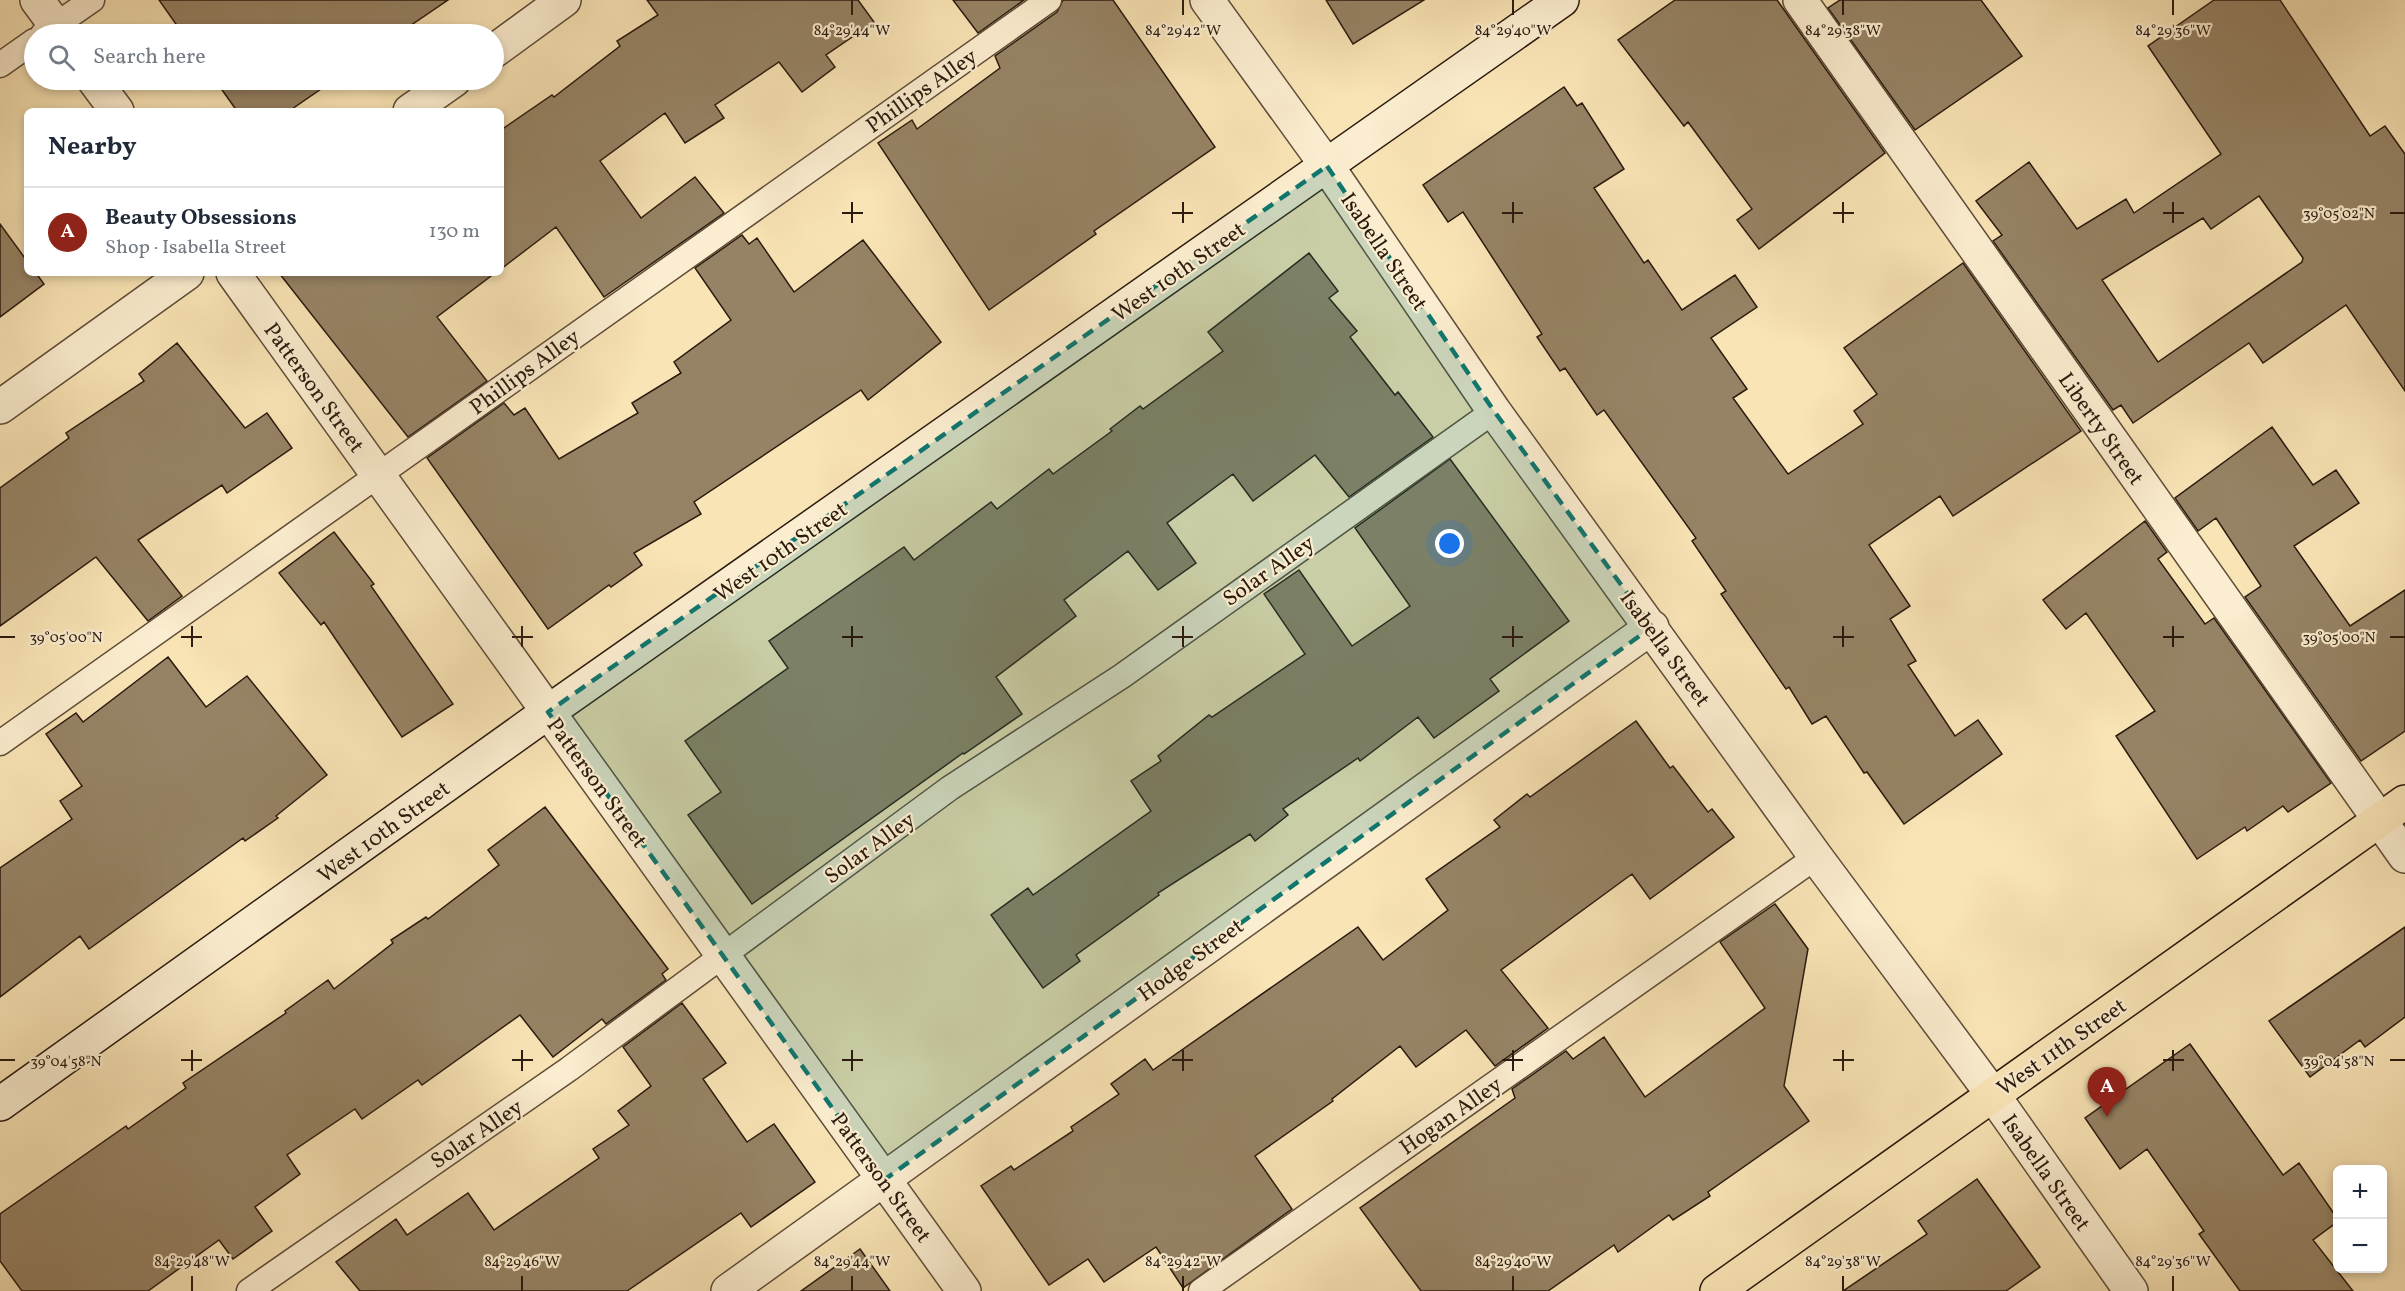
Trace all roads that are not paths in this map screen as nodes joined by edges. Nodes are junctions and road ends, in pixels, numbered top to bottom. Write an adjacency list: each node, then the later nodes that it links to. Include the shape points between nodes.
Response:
1 (92, 0): 7 (lane)
2 (564, 0): 8 (street)
3 (1048, 0): 20 (lane, Phillips Alley)
4 (1207, 0): 15 (street, Isabella Street)
5 (1562, 0): 15 (street, West 10th Street)
6 (1800, 0): 24 (street, Liberty Street)
7 (51, 24)
8 (504, 44)
9 (24, 45): 10 (lane)
10 (0, 65)
11 (101, 90): 13 (street)
12 (440, 90): 14 (street)
13 (115, 108)
14 (414, 108)
15 (1327, 166): 19 (street, Isabella Street); 22 (street, West 10th Street)
16 (183, 276): 18 (street)
17 (235, 276): 20 (street, Patterson Street)
18 (0, 407)
19 (1494, 411): 21 (street, Isabella Street); 27 (lane, Solar Alley, via 1122,676 950,788 755,930)
20 (379, 476): 22 (street, Patterson Street); 23 (lane, Phillips Alley)
21 (1652, 627): 26 (street, Isabella Street); 30 (street, Hodge Street)
22 (548, 712): 27 (street, Patterson Street); 29 (street, West 10th Street)
23 (0, 743)
24 (2392, 811): 25 (street, Liberty Street); 28 (main road, West 11th Street)
25 (2405, 856)
26 (1816, 857): 28 (street, Isabella Street); 34 (lane, Hogan Alley)
27 (724, 957): 30 (street, Patterson Street); 31 (lane, Solar Alley)
28 (1993, 1095): 35 (main road, West 11th Street); 36 (street, Isabella Street)
29 (0, 1104)
30 (884, 1180): 32 (street, Hodge Street); 33 (street, Patterson Street)
31 (249, 1291)
32 (728, 1291)
33 (964, 1291)
34 (1202, 1291)
35 (1717, 1291)
36 (2131, 1291)

